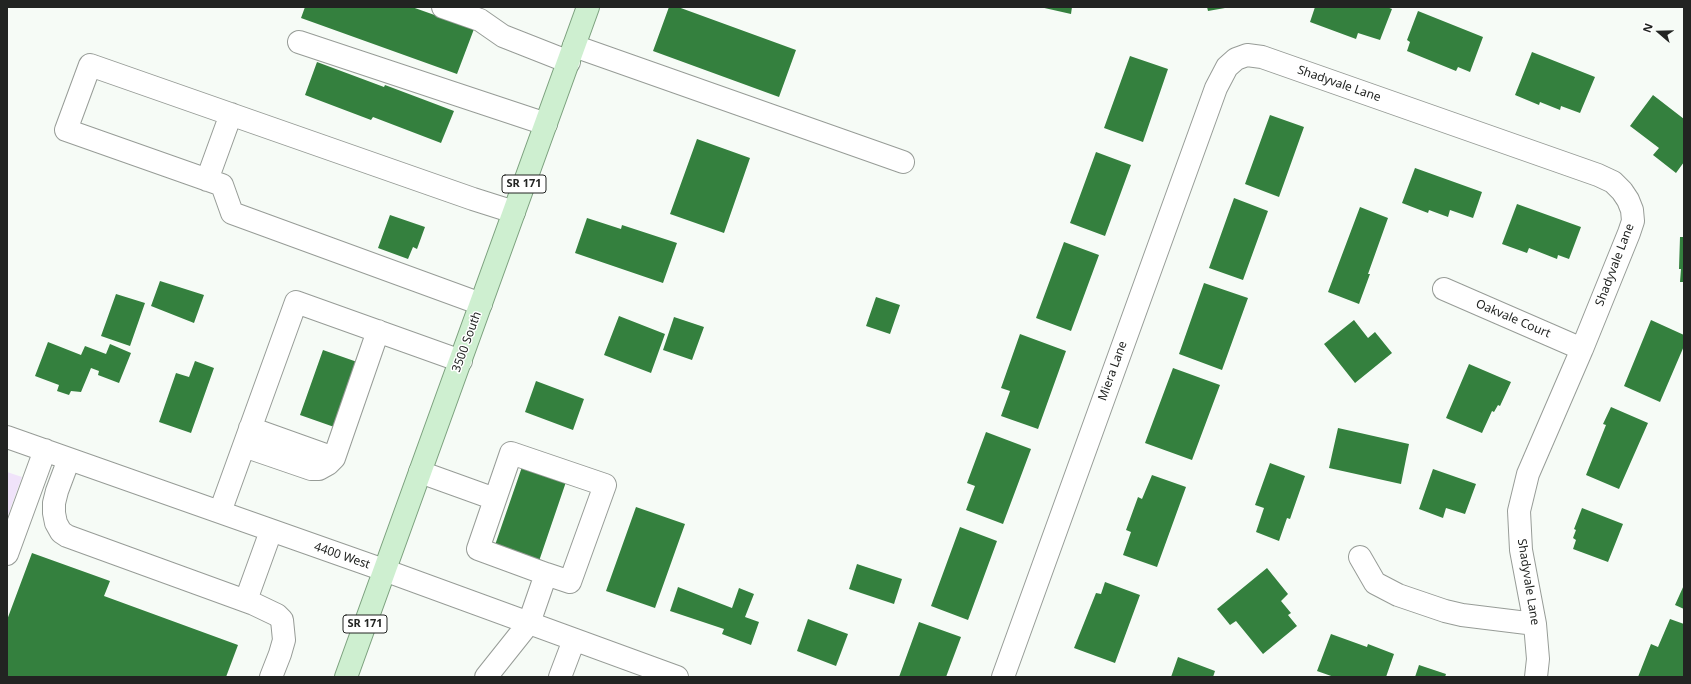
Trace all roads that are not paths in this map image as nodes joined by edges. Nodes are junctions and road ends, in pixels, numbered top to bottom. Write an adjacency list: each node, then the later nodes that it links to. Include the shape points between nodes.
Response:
1 (443, 7): 4 (street, via 480,20 502,36)
2 (588, 7): 4 (main road, 3500 South / SR 171)
3 (300, 42): 7 (street)
4 (572, 54): 7 (main road, 3500 South / SR 171); 8 (street)
5 (1227, 67): 14 (street, Shadyvale Lane, via 1236,59 1247,55 1262,57 1613,182 1628,200 1633,221); 38 (street, Miera Lane, via 1216,88)
6 (231, 114): 9 (street); 9 (street, via 90,64 66,130); 10 (street)
7 (546, 124): 10 (main road, 3500 South / SR 171)
8 (904, 162)
9 (207, 180): 12 (street, via 222,185 232,213)
10 (514, 212): 12 (main road, 3500 South / SR 171)
11 (1444, 289): 14 (street, Oakvale Court)
12 (481, 304): 15 (main road, 3500 South / SR 171)
13 (378, 331): 15 (street); 17 (street, via 334,458); 17 (street, via 296,302)
14 (1582, 349): 30 (street, Shadyvale Lane, via 1528,474 1519,511 1521,550)
15 (461, 361): 20 (main road, 3500 South / SR 171)
16 (7, 437): 18 (street, 4400 West)
17 (247, 437): 22 (street)
18 (45, 450): 19 (street, 4400 West); 24 (street)
19 (69, 459): 22 (street, 4400 West); 28 (street, via 54,503 56,523 66,536)
20 (420, 472): 21 (street); 26 (main road, 3500 South / SR 171)
21 (495, 499): 27 (street, via 478,548); 27 (street, via 511,453 605,485 570,582)
22 (220, 512): 23 (street, 4400 West)
23 (271, 531): 26 (street, 4400 West); 28 (street)
24 (7, 554)
25 (1360, 557): 30 (street, via 1375,582 1398,595 1462,615)
26 (384, 570): 29 (street, 4400 West); 34 (main road, 3500 South / SR 171)
27 (546, 574): 29 (street)
28 (246, 600): 33 (street, via 282,620 284,640)
29 (529, 623): 31 (street, 4400 West); 35 (street)
30 (1535, 624): 39 (street, Shadyvale Lane, via 1538,659)
31 (574, 640): 32 (street, 4400 West); 36 (street)
32 (641, 671): 37 (street, 4400 West)
33 (270, 677)
34 (346, 677)
35 (486, 677)
36 (560, 677)
37 (677, 677)
38 (1003, 677)
39 (1536, 677)

